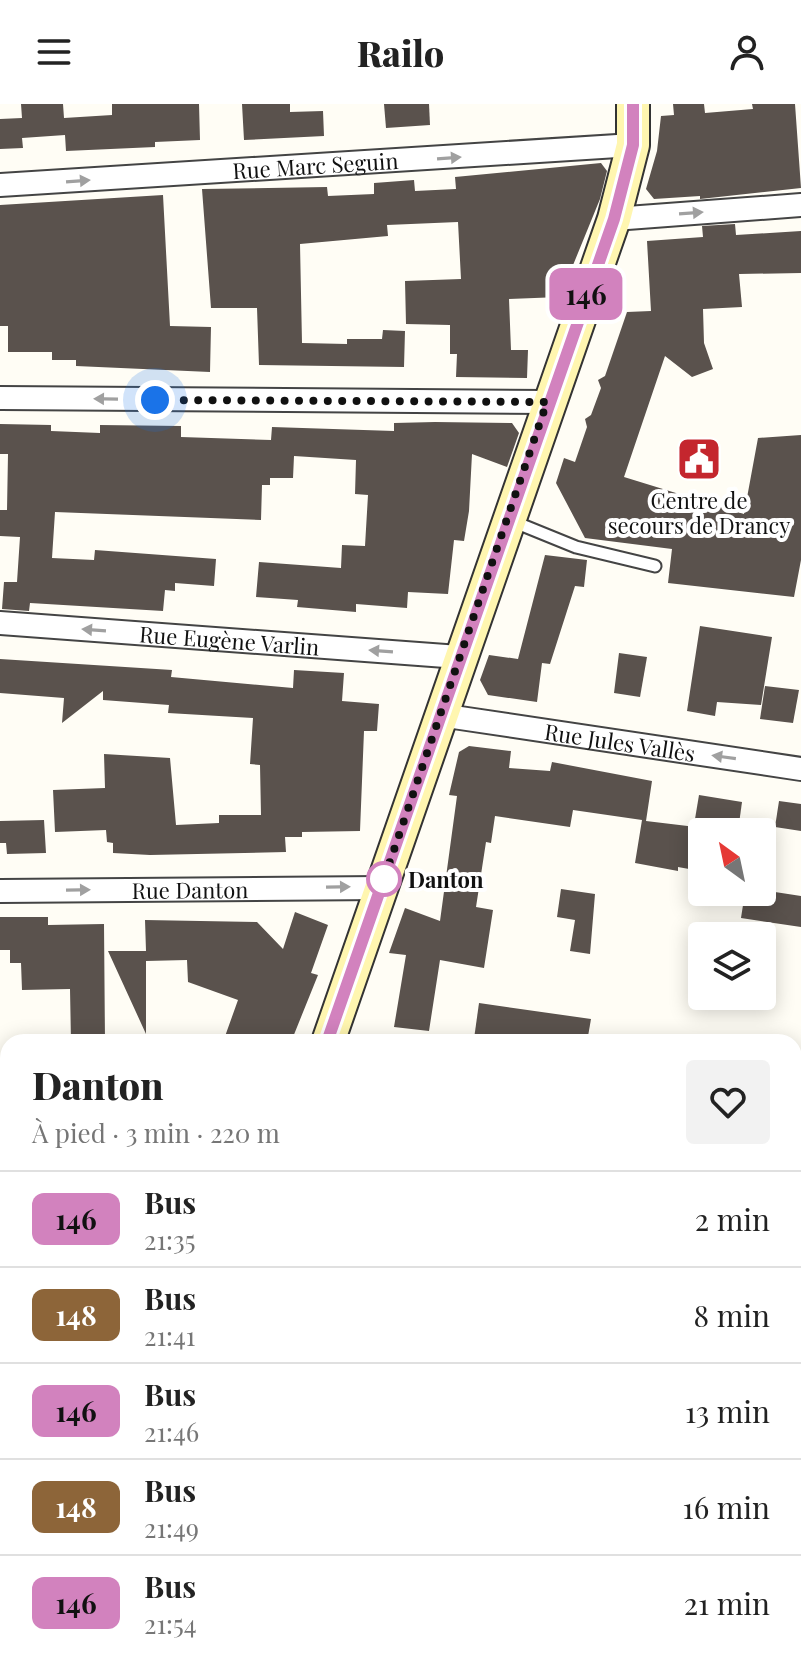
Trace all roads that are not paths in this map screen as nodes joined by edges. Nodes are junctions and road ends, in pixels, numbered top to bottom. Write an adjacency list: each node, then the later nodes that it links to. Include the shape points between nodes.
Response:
1 (633, 104): 2 (main road)
2 (633, 145): 3 (street, Rue Marc Seguin, one-way to 2); 5 (main road)
3 (0, 185)
4 (801, 205): 5 (street, one-way to 4)
5 (614, 219): 7 (main road)
6 (0, 398): 7 (street, one-way to 6)
7 (547, 402): 8 (main road)
8 (508, 519): 9 (lane, via 576,547); 11 (main road)
9 (655, 566)
10 (0, 623): 11 (street, Rue Eugène Varlin, one-way to 10)
11 (459, 657): 12 (main road)
12 (440, 715): 13 (street, Rue Jules Vallès, one-way to 12); 14 (main road)
13 (801, 769)
14 (381, 888): 15 (street, Rue Danton, one-way to 14); 16 (main road)
15 (0, 891)
16 (331, 1034)

